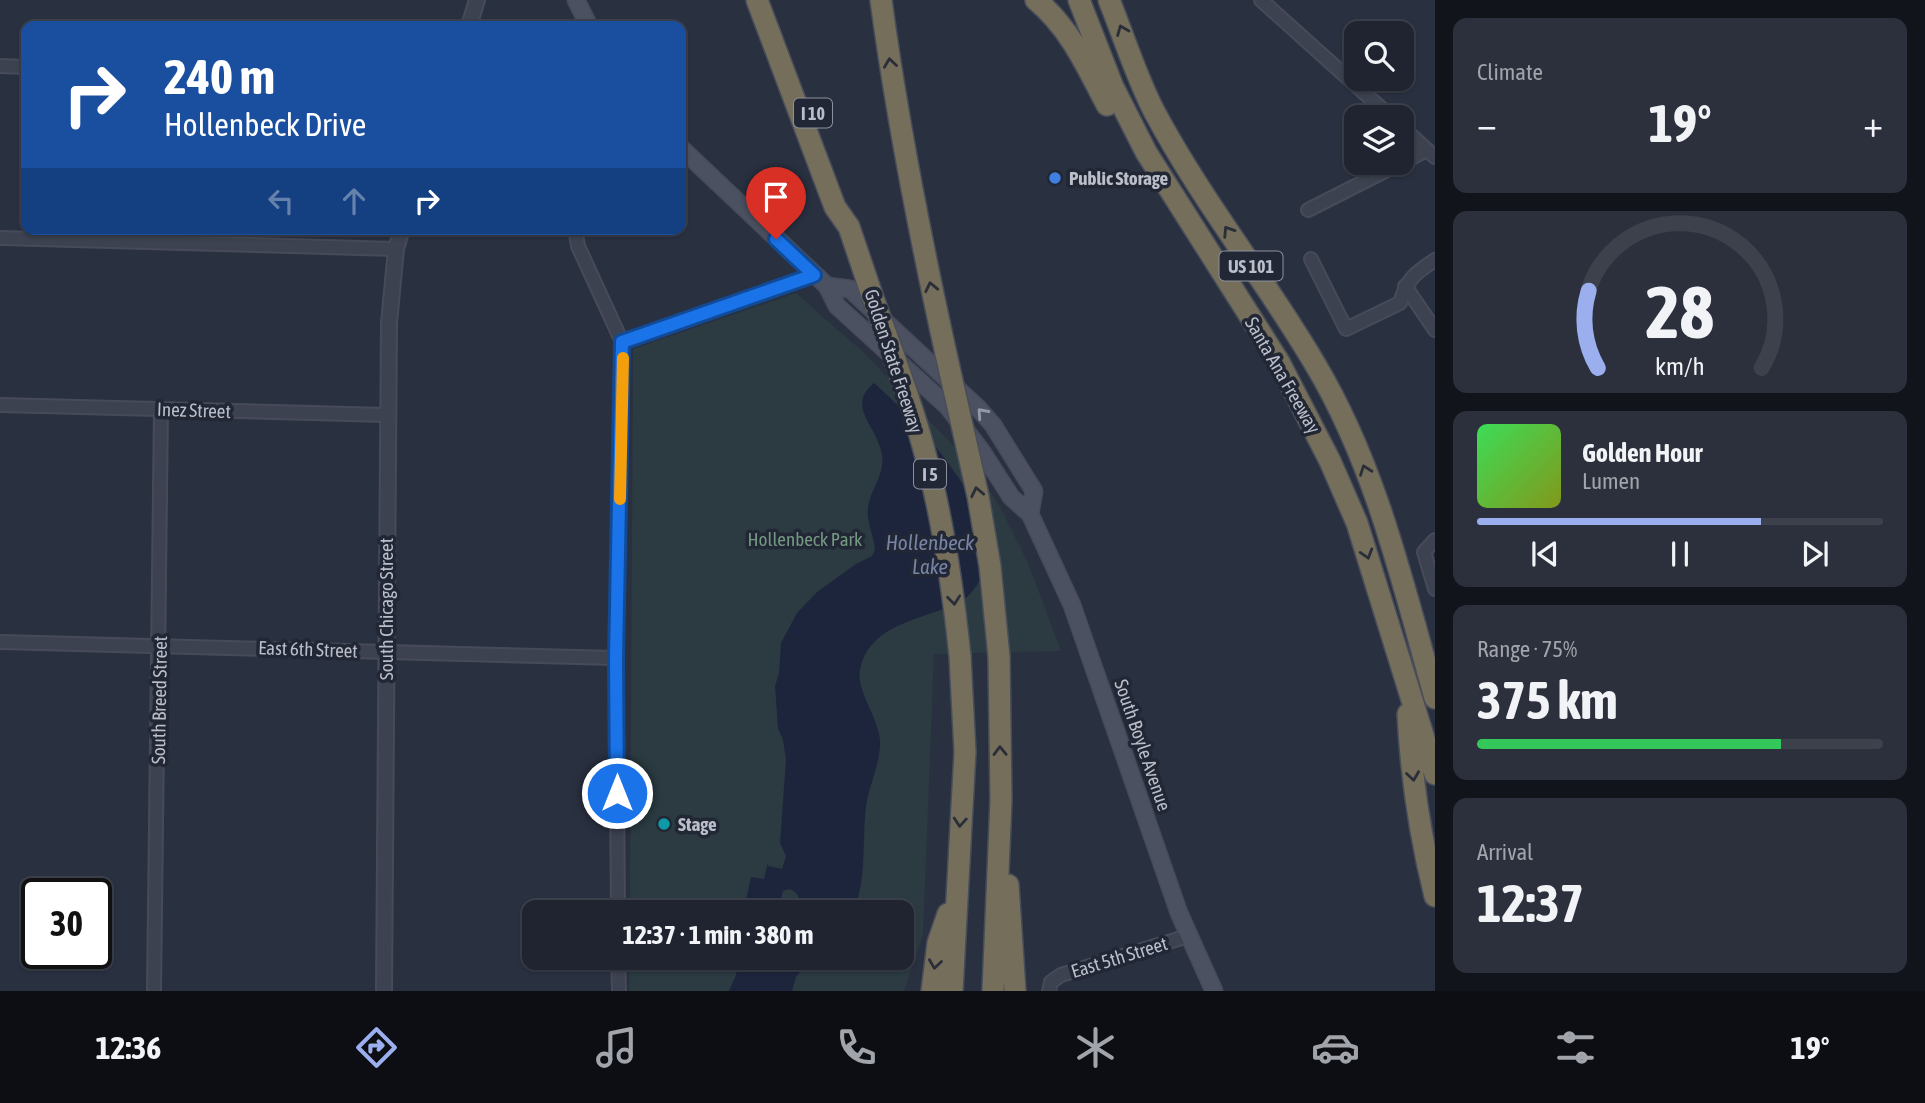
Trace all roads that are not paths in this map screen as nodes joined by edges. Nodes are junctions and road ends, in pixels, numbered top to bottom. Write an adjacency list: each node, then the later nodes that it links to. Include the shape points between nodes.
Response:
1 (477, 0): 10 (street)
2 (576, 0): 11 (main road)
3 (757, 0): 22 (highway, Golden State Freeway / I 5, via 835,207)
4 (772, 0): 22 (highway, I 10, via 845,202)
5 (881, 0): 48 (highway, I 5, one-way to 5, bridge, via 999,657 990,566 915,213)
6 (1036, 0): 16 (highway, via 1073,41 1120,128)
7 (1079, 0): 16 (highway, Santa Ana Freeway / US 101, via 1113,87)
8 (1109, 0): 37 (highway, Santa Ana Freeway / US 101, one-way to 8, via 1354,440 1316,365 1154,112)
9 (1261, 0): 14 (street)
10 (471, 21)
11 (586, 21)
12 (0, 66): 13 (street)
13 (21, 67)
14 (1378, 105)
15 (1414, 138): 18 (street)
16 (1146, 152): 45 (highway, Santa Ana Freeway / US 101, one-way to 45, via 1279,362 1330,461 1357,523)
17 (686, 153): 29 (main road, South Boyle Avenue)
18 (1431, 153): 19 (street)
19 (1414, 159)
20 (1377, 175): 21 (street)
21 (1308, 210)
22 (849, 227): 49 (highway, Golden State Freeway / I 5, one-way to 49, bridge, via 927,459 952,586 965,752)
23 (400, 235): 26 (street, South Chicago Street)
24 (576, 235): 32 (street)
25 (0, 238): 26 (street)
26 (396, 249): 35 (street, South Chicago Street)
27 (1311, 259): 30 (street, via 1346,329 1400,303)
28 (1435, 260): 30 (street)
29 (821, 281): 32 (street); 36 (main road, South Boyle Avenue, via 837,306 948,407 1011,497); 36 (main road, South Boyle Avenue, one-way to 29, via 1034,491 978,408 850,289)
30 (1405, 286): 31 (street)
31 (1435, 330)
32 (622, 342): 43 (street)
33 (0, 405): 34 (street, Inez Street)
34 (161, 409): 35 (street, Inez Street); 41 (street, South Breed Street)
35 (387, 415): 42 (street, South Chicago Street)
36 (1030, 514): 52 (main road, South Boyle Avenue, via 1073,605)
37 (1389, 534): 44 (highway); 46 (highway, Santa Ana Freeway / US 101)
38 (1435, 540): 39 (street, via 1424,552)
39 (1435, 589)
40 (0, 642): 41 (street, East 6th Street)
41 (159, 646): 42 (street, East 6th Street); 55 (street, South Breed Street)
42 (386, 652): 43 (street, East 6th Street); 56 (street, South Chicago Street)
43 (616, 659): 51 (street)
44 (1435, 667)
45 (1406, 684): 47 (highway, Santa Ana Freeway / US 101); 50 (highway, one-way to 50, via 1411,765)
46 (1435, 698)
47 (1435, 774)
48 (1001, 800): 60 (highway, I 5); 61 (highway)
49 (956, 892): 58 (highway, one-way to 58, via 938,943); 59 (highway, Golden State Freeway / I 5)
50 (1435, 896)
51 (618, 900)
52 (1188, 936): 54 (street, East 5th Street, via 1061,975); 62 (main road, South Boyle Avenue)
53 (618, 970): 57 (street)
54 (1050, 986)
55 (154, 991)
56 (384, 991)
57 (619, 991)
58 (932, 991)
59 (952, 991)
60 (993, 991)
61 (1015, 991)
62 (1214, 991)

